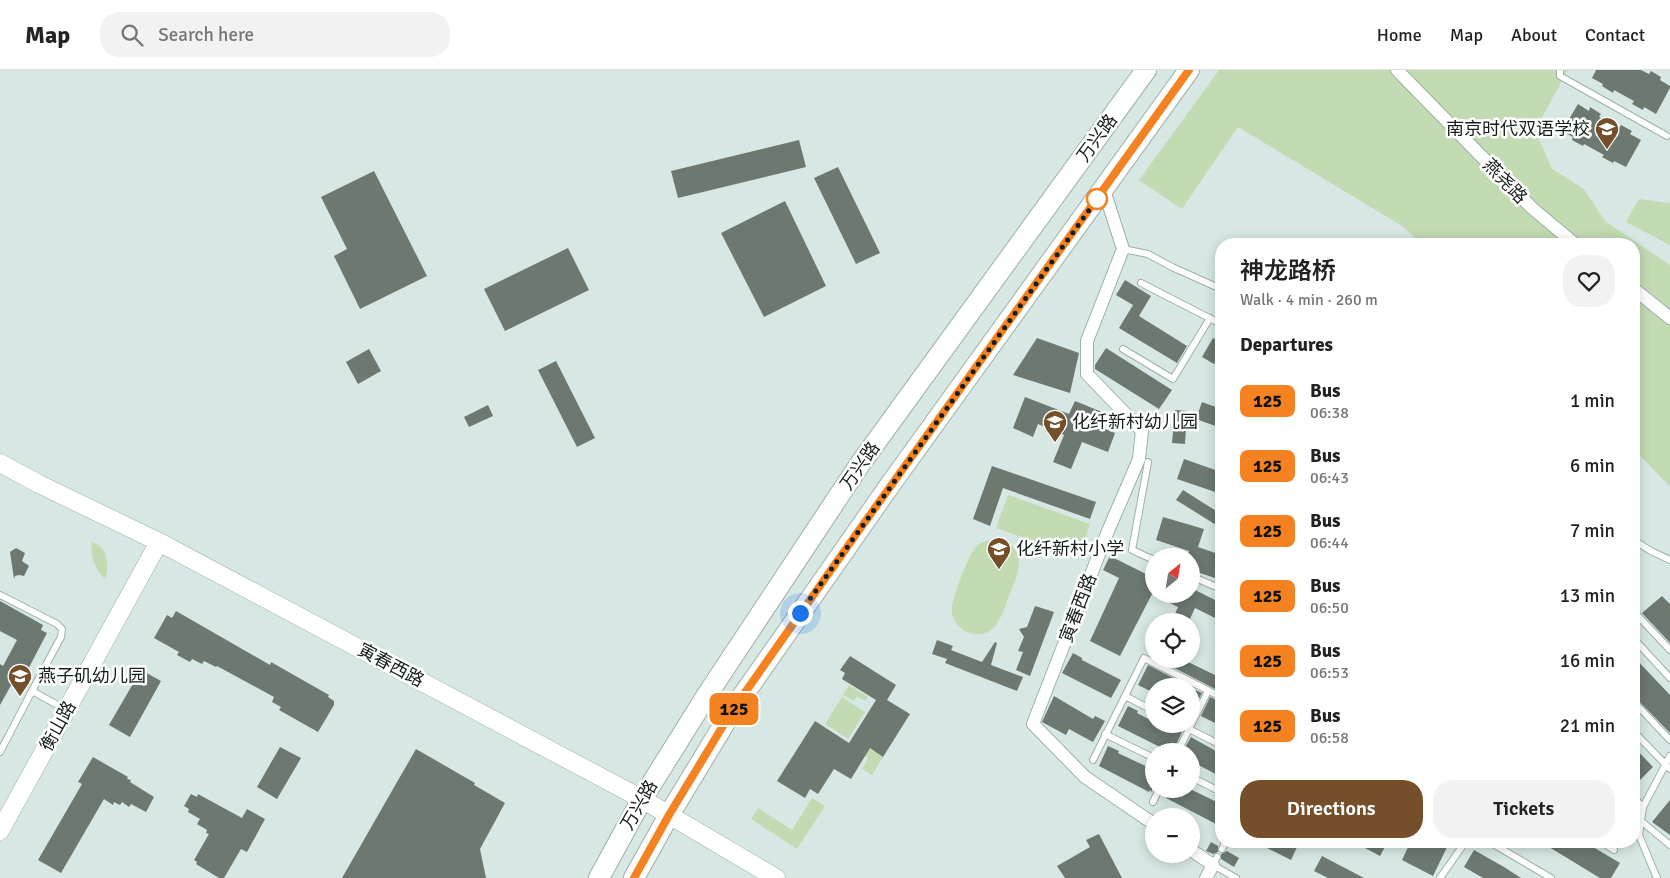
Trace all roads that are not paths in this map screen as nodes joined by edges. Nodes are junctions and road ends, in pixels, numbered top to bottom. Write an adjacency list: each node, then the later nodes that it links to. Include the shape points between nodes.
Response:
1 (1146, 70): 50 (main road, 万兴路, via 860,464)
2 (1189, 70): 6 (main road, 万兴路)
3 (1397, 70): 7 (street, 燕尧路, via 1532,208)
4 (1560, 70): 5 (lane, via 1560,76)
5 (1667, 136)
6 (1104, 190): 8 (street); 54 (main road, 万兴路, via 817,588 732,711)
7 (1568, 238)
8 (1123, 249): 10 (lane, via 1148,254); 55 (street, 寅春西路, via 1087,342 1087,374 1142,431 1139,459 1033,724 1085,777)
9 (1141, 283): 12 (lane)
10 (1215, 286)
11 (1640, 294): 13 (street)
12 (1210, 318): 14 (lane); 15 (lane, via 1173,379)
13 (1670, 318)
14 (1215, 321)
15 (1123, 349)
16 (1148, 462): 20 (lane, via 1132,550)
17 (0, 463): 18 (street, 寅春西路)
18 (159, 542): 36 (street, 衡山路); 50 (street, 寅春西路)
19 (1640, 544): 21 (lane)
20 (1145, 556)
21 (1670, 560)
22 (1200, 580): 23 (lane)
23 (1215, 586)
24 (0, 595): 30 (lane, via 62,629 61,637)
25 (1640, 618): 27 (lane)
26 (1640, 646): 28 (lane)
27 (1670, 650)
28 (1670, 678)
29 (1208, 690): 31 (lane); 32 (lane, via 1144,658); 34 (lane)
30 (32, 691): 36 (lane); 42 (lane)
31 (1215, 694)
32 (1125, 696): 33 (lane); 38 (lane)
33 (1145, 706)
34 (1200, 706)
35 (1640, 708): 40 (lane)
36 (66, 710): 58 (street, 衡山路)
37 (1197, 733): 41 (lane)
38 (1105, 734): 43 (lane); 45 (lane)
39 (1640, 738): 46 (lane)
40 (1670, 740)
41 (1215, 742)
42 (0, 752)
43 (1145, 754)
44 (1670, 756): 46 (lane)
45 (1093, 760)
46 (1667, 767): 53 (lane)
47 (1200, 782): 48 (lane)
48 (1215, 789)
49 (1155, 798): 51 (lane)
50 (642, 799): 54 (street, 寅春西路); 67 (main road, 万兴路)
51 (1153, 802)
52 (1640, 804): 53 (lane)
53 (1643, 807): 56 (lane)
54 (669, 815): 68 (main road, 万兴路); 69 (street, 寅春西路)
55 (1145, 818)
56 (1641, 821): 57 (lane); 60 (lane)
57 (1640, 828)
58 (0, 831)
59 (1640, 837): 74 (lane)
60 (1670, 845)
61 (1461, 848): 72 (lane)
62 (1500, 848): 73 (lane)
63 (1611, 848): 64 (lane)
64 (1614, 850)
65 (1200, 854): 66 (street)
66 (1215, 861): 70 (street); 71 (lane)
67 (599, 878)
68 (634, 878)
69 (776, 878)
70 (1206, 878)
71 (1236, 878)
72 (1440, 878)
73 (1551, 878)
74 (1657, 878)

